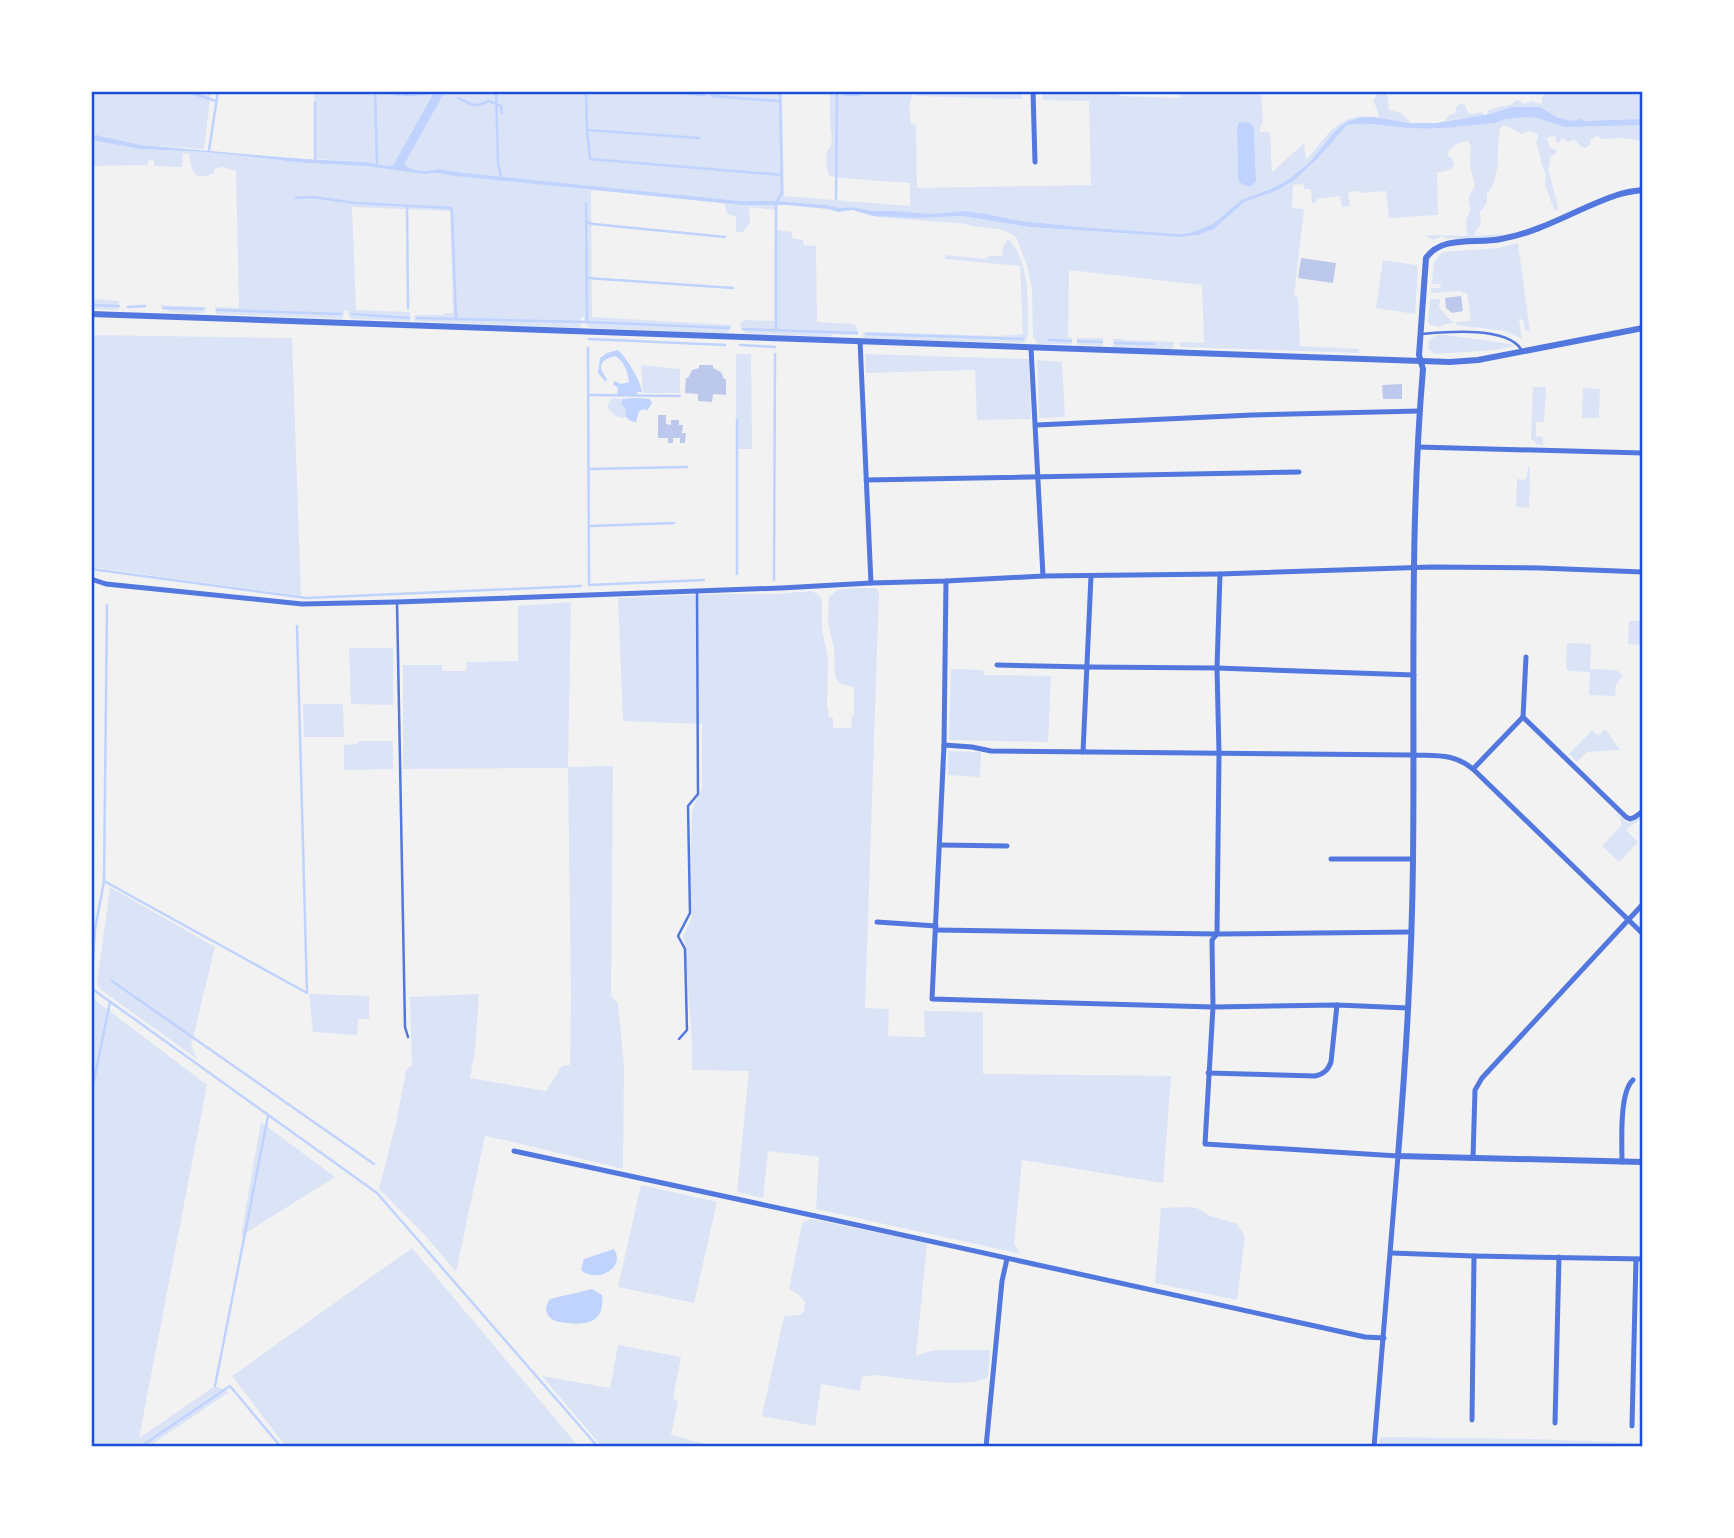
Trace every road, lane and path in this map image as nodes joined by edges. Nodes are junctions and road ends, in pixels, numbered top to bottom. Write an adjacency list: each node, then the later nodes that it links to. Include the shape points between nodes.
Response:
1 (1033, 91): 2 (street)
2 (1035, 162)
3 (1643, 190): 6 (street, via 1618,195 1514,237 1437,247 1426,258)
4 (91, 314): 7 (street)
5 (1643, 328): 9 (street)
6 (1420, 334): 9 (lane, via 1490,334 1517,344); 10 (street)
7 (860, 341): 8 (street); 17 (street)
8 (1031, 348): 10 (street); 12 (street)
9 (1523, 352): 10 (street, via 1478,360)
10 (1421, 362): 11 (street)
11 (1420, 411): 12 (street); 13 (street)
12 (1037, 425): 16 (street)
13 (1418, 447): 14 (street); 18 (street)
14 (1643, 453)
15 (1299, 472): 16 (street)
16 (1038, 477): 17 (street); 21 (street)
17 (866, 480): 25 (street)
18 (1415, 568): 19 (street); 20 (street); 32 (street)
19 (1643, 572)
20 (1220, 574): 22 (street); 31 (street)
21 (1043, 576): 22 (street); 24 (street)
22 (1091, 576): 30 (street)
23 (91, 579): 27 (street, via 302,604)
24 (946, 581): 25 (street); 34 (street)
25 (871, 583): 26 (street)
26 (697, 591): 27 (street); 55 (lane, via 698,794 688,806 690,913 678,936 685,949 687,1030)
27 (397, 602): 54 (lane)
28 (1526, 657): 33 (street)
29 (997, 665): 30 (street)
30 (1087, 667): 31 (street); 35 (street)
31 (1217, 667): 32 (street); 36 (street)
32 (1414, 675): 37 (street)
33 (1523, 717): 38 (street); 39 (street, via 1626,817)
34 (944, 745): 35 (street, via 991,751); 40 (street)
35 (1083, 752): 36 (street)
36 (1219, 754): 37 (street); 49 (street)
37 (1413, 755): 38 (street, via 1452,757); 43 (street)
38 (1473, 769): 45 (street)
39 (1643, 811)
40 (940, 845): 41 (street); 47 (street)
41 (1007, 846)
42 (1331, 859): 43 (street)
43 (1413, 859): 48 (street)
44 (1643, 904): 45 (street)
45 (1628, 920): 50 (street); 60 (street, via 1482,1078 1475,1090)
46 (877, 922): 47 (street)
47 (936, 928): 49 (street); 52 (street, via 932,999)
48 (1411, 932): 49 (street); 53 (street)
49 (1217, 934): 52 (street, via 1212,940)
50 (1643, 934)
51 (1337, 1004): 52 (street); 53 (street); 56 (street, via 1331,1062 1324,1073)
52 (1213, 1007): 56 (street)
53 (1408, 1007): 59 (street)
54 (408, 1037)
55 (679, 1039)
56 (1208, 1073): 59 (street, via 1205,1144)
57 (1633, 1080): 61 (street, via 1624,1097)
58 (514, 1151): 66 (street)
59 (1398, 1156): 60 (street); 63 (street)
60 (1473, 1158): 61 (street)
61 (1622, 1162): 62 (street)
62 (1643, 1163)
63 (1391, 1253): 64 (street); 68 (street)
64 (1474, 1256): 65 (street); 69 (street)
65 (1559, 1257): 67 (street); 70 (street)
66 (1007, 1259): 68 (street); 72 (street)
67 (1640, 1259): 71 (street)
68 (1384, 1338): 73 (street)
69 (1472, 1420)
70 (1555, 1423)
71 (1632, 1426)
72 (986, 1447)
73 (1374, 1447)

